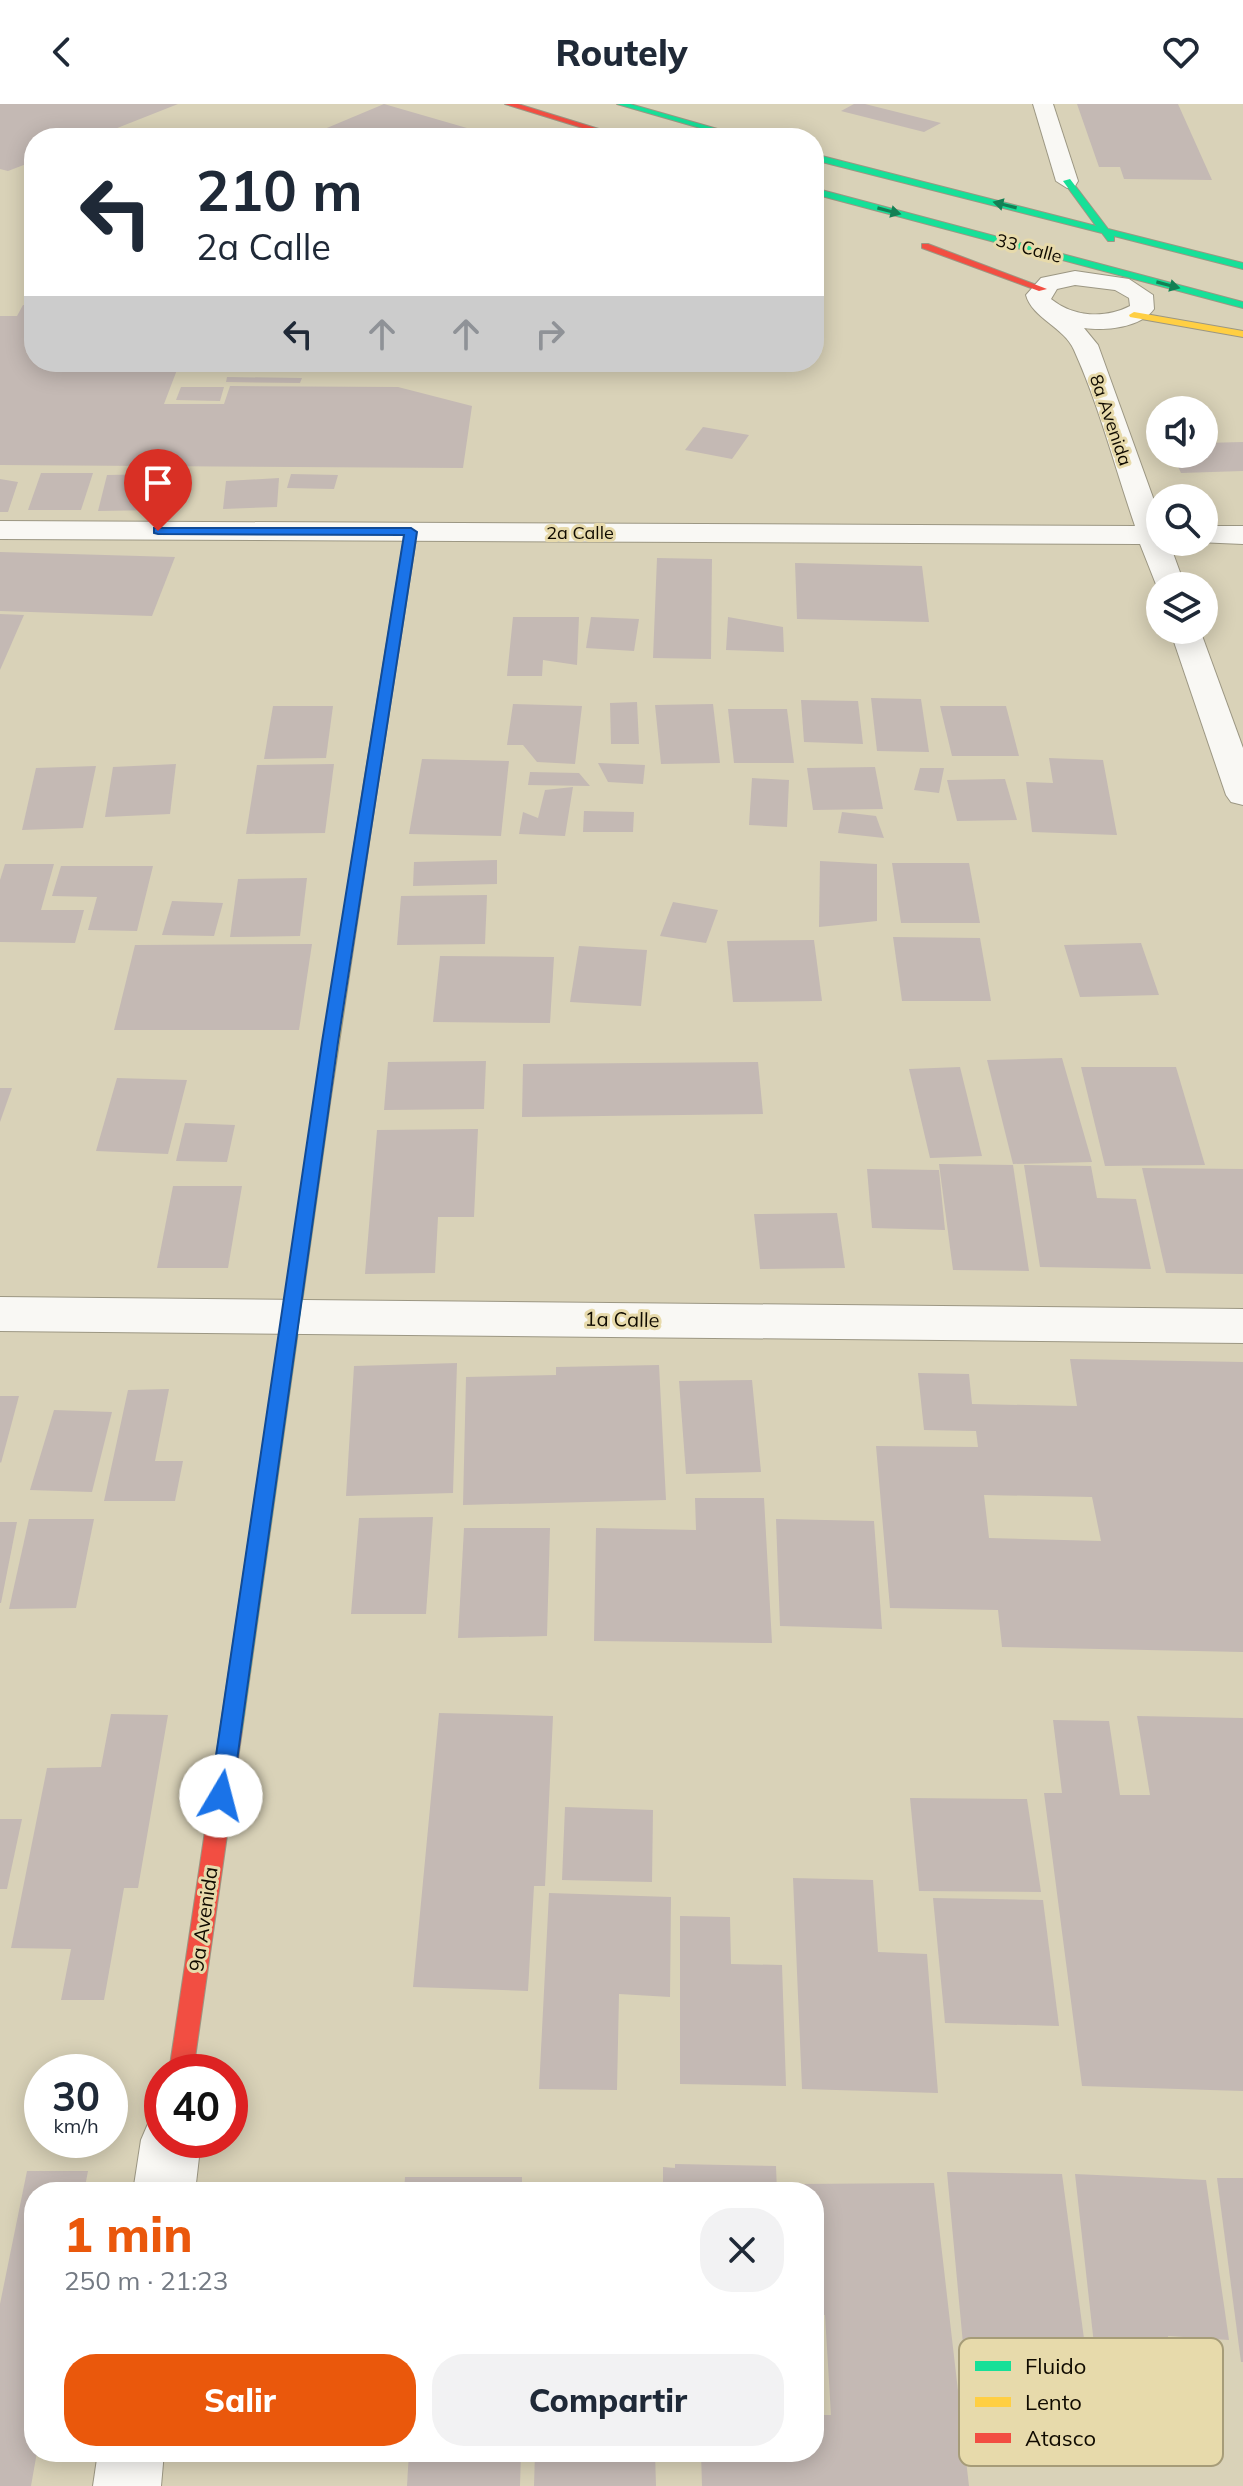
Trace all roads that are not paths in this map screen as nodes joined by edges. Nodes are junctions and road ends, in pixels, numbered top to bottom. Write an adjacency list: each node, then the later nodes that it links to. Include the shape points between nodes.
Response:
1 (509, 104): 4 (main road)
2 (621, 104): 5 (main road)
3 (1043, 104): 7 (street)
4 (590, 128)
5 (709, 128)
6 (824, 160): 10 (main road, 33 Calle, one-way to 6)
7 (1067, 181): 10 (main road); 12 (main road)
8 (824, 194): 15 (main road, 33 Calle, one-way to 15)
9 (824, 208): 11 (main road)
10 (1053, 217): 12 (main road, 33 Calle); 15 (main road)
11 (868, 226)
12 (1106, 230): 14 (main road, 33 Calle); 17 (main road)
13 (911, 242): 16 (main road)
14 (1243, 266)
15 (1069, 267): 16 (street); 17 (street, via 1107,280)
16 (1042, 289): 19 (street, 8a Avenida, via 1040,302)
17 (1132, 301): 18 (main road, one-way to 18); 19 (street, via 1089,321); 20 (main road); 21 (street)
18 (1243, 305)
19 (1058, 314): 21 (street, 8a Avenida)
20 (1243, 334)
21 (1085, 345): 22 (street, 8a Avenida)
22 (1146, 508)
23 (0, 530): 24 (street, 2a Calle)
24 (411, 532): 25 (street, 2a Calle); 31 (main road, 9a Avenida, via 330,1042)
25 (1146, 535)
26 (1218, 535): 27 (street)
27 (1243, 535)
28 (1190, 644): 29 (street)
29 (1243, 795)
30 (0, 1314): 31 (street, 1a Calle)
31 (293, 1315): 32 (street, 1a Calle); 33 (main road, 9a Avenida)
32 (1243, 1326)
33 (184, 2054)
34 (169, 2158): 35 (street)
35 (165, 2182)
36 (130, 2462): 37 (street)
37 (127, 2486)

